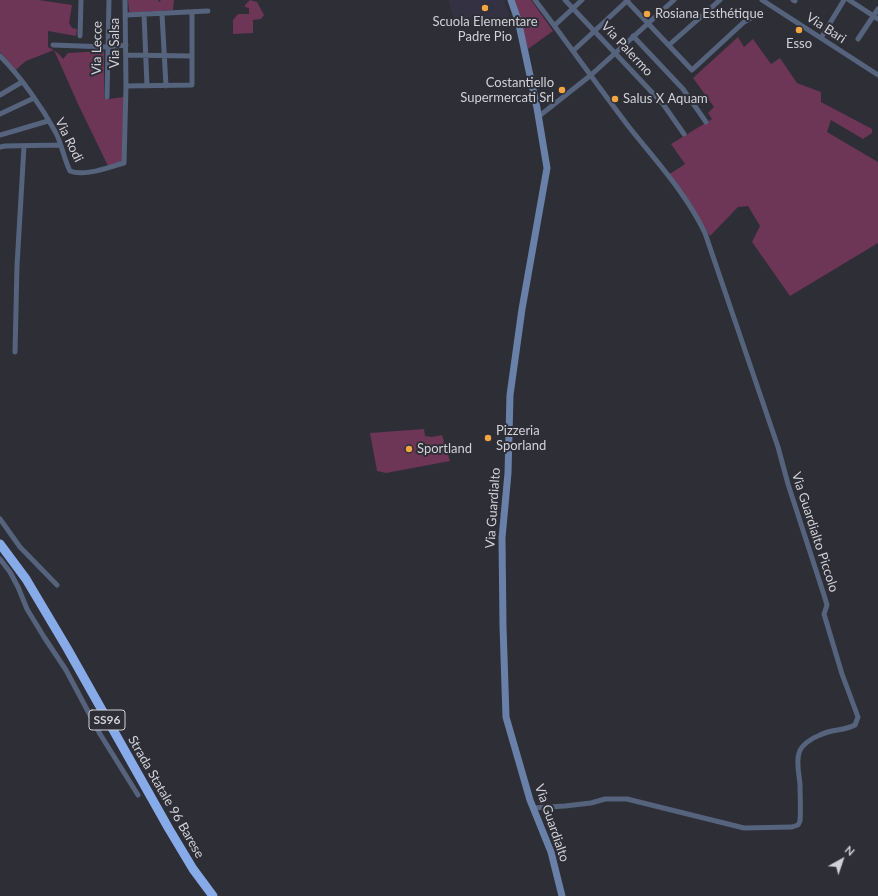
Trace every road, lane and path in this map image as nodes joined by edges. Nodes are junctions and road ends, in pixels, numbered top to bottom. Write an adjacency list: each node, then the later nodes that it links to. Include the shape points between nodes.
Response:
1 (81, 0): 26 (street)
2 (109, 0): 33 (street, Via Lecce)
3 (125, 0): 20 (street, Via Salsa)
4 (511, 0): 51 (street, Via Guardialto, via 518,20)
5 (535, 0): 24 (street, Via Guardialto Piccolo)
6 (565, 0): 14 (street, Via Palermo)
7 (582, 0): 14 (street)
8 (627, 0): 23 (street); 25 (street)
9 (674, 0): 23 (street)
10 (720, 0): 32 (street)
11 (762, 0): 28 (street, Via Bari)
12 (844, 0): 28 (street)
13 (849, 0): 22 (street)
14 (573, 8): 24 (street); 25 (street, Via Palermo)
15 (878, 9): 22 (street)
16 (208, 11): 17 (street)
17 (192, 12): 19 (street); 40 (street)
18 (144, 14): 19 (street); 20 (street); 38 (street)
19 (162, 14): 39 (street)
20 (126, 15): 31 (street, Via Salsa)
21 (751, 18): 32 (street, via 692,70)
22 (876, 18): 29 (street)
23 (648, 23): 27 (street); 32 (street)
24 (555, 25): 34 (street, Via Guardialto Piccolo)
25 (595, 31): 34 (street); 35 (street, Via Palermo)
26 (80, 36)
27 (633, 36): 35 (street); 53 (street, via 683,89)
28 (821, 38): 42 (street, Via Bari)
29 (858, 39)
30 (53, 45): 33 (street)
31 (126, 45): 33 (street); 36 (street, Via Salsa)
32 (669, 45)
33 (107, 47): 48 (street, Via Lecce)
34 (573, 51): 41 (street, Via Guardialto Piccolo)
35 (615, 52): 41 (street); 54 (street, Via Palermo, via 663,104)
36 (126, 55): 38 (street); 44 (street, Via Salsa)
37 (0, 56): 43 (street, Via Rodi, via 12,67)
38 (145, 56): 39 (street); 45 (street)
39 (165, 56): 40 (street); 46 (street)
40 (192, 56): 46 (street, via 192,85)
41 (591, 75): 51 (street); 66 (street, Via Guardialto Piccolo, via 688,201 705,233 778,446 827,605 824,614 858,718 855,725 826,732 803,746 799,752 800,821 792,827 744,828 628,799 605,799 592,803)
42 (878, 75)
43 (22, 82): 47 (street); 49 (street, Via Rodi)
44 (126, 86): 45 (street); 59 (street, Via Salsa)
45 (147, 86): 46 (street)
46 (166, 86)
47 (0, 95)
48 (107, 97)
49 (34, 98): 50 (street); 52 (street, Via Rodi)
50 (0, 114)
51 (538, 117): 66 (street, Via Guardialto, via 547,168 510,395 508,473 502,538 506,717)
52 (48, 120): 55 (street); 56 (street, Via Rodi)
53 (706, 122)
54 (684, 134)
55 (0, 135)
56 (60, 145): 57 (street); 59 (street, Via Rodi, via 70,171 77,174)
57 (24, 146): 58 (street); 60 (street)
58 (0, 148)
59 (124, 163)
60 (15, 352)
61 (0, 519): 64 (street, via 20,548)
62 (0, 544): 67 (highway, Strada Statale 96 Barese / SS96, via 26,579 68,648 169,829)
63 (0, 559): 65 (street, via 13,577 27,609 66,670 100,734)
64 (57, 585)
65 (138, 795)
66 (533, 808): 68 (street, Via Guardialto, via 550,852)
67 (213, 896)
68 (562, 896)

